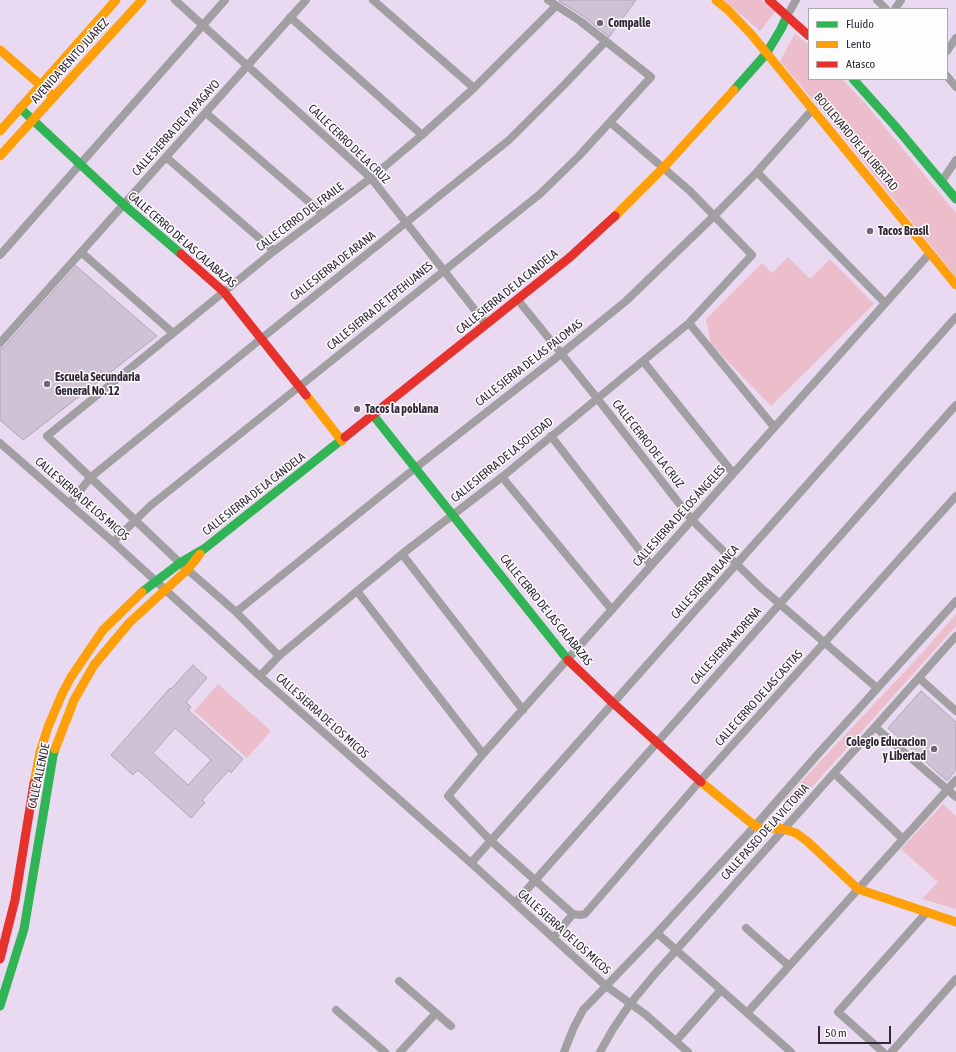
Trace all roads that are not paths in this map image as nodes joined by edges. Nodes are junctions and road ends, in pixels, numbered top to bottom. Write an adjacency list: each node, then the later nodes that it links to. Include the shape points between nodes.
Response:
1 (116, 0): 26 (street, AVENIDA BENITO JUÁREZ)
2 (142, 0): 29 (street, AVENIDA BENITO JUÁREZ)
3 (175, 0): 16 (street, CALLE CERRO DE LA CRUZ)
4 (225, 0): 16 (street)
5 (306, 0): 15 (street, CALLE SIERRA DEL PAPAGAYO)
6 (373, 0): 28 (street)
7 (548, 0): 12 (street)
8 (716, 0): 22 (street, BOULEVARD DE LA LIBERTAD, via 739,21)
9 (769, 0): 14 (street)
10 (796, 0): 14 (street)
11 (877, 0): 13 (street)
12 (556, 6): 19 (street); 28 (street, CALLE CERRO DEL FRAILE)
13 (885, 8)
14 (787, 16): 17 (street); 22 (street, CALLE SIERRA DE LA CANDELA)
15 (290, 17): 23 (street, CALLE SIERRA DEL PAPAGAYO); 36 (street)
16 (203, 26): 23 (street, CALLE CERRO DE LA CRUZ); 40 (street)
17 (808, 35)
18 (956, 38): 21 (street)
19 (606, 41): 34 (street, CALLE SIERRA DE TEPEHUANES, via 651,77); 49 (street, CALLE SIERRA DE ARANA, via 509,140)
20 (0, 50): 26 (street)
21 (948, 50)
22 (766, 54): 31 (street, BOULEVARD DE LA LIBERTAD); 41 (street, CALLE SIERRA DE LA CANDELA)
23 (247, 66): 32 (street, CALLE SIERRA DEL PAPAGAYO); 43 (street, CALLE CERRO DE LA CRUZ)
24 (948, 77): 27 (street)
25 (854, 80): 44 (street)
26 (41, 85): 29 (street); 30 (street, AVENIDA BENITO JUÁREZ)
27 (956, 87)
28 (474, 88): 36 (street, CALLE CERRO DEL FRAILE)
29 (54, 96): 33 (street, AVENIDA BENITO JUÁREZ)
30 (20, 108): 33 (street, CALLE CERRO DE LAS CALABAZAS); 35 (street, AVENIDA BENITO JUÁREZ)
31 (813, 109): 42 (street, CALLE SIERRA DE LAS PALOMAS); 52 (street, BOULEVARD DE LA LIBERTAD)
32 (206, 112): 38 (street, CALLE SIERRA DEL PAPAGAYO); 47 (street)
33 (33, 120): 37 (street, AVENIDA BENITO JUÁREZ); 40 (street, CALLE CERRO DE LAS CALABAZAS)
34 (611, 123): 41 (street); 54 (street, CALLE SIERRA DE TEPEHUANES, via 540,194)
35 (0, 131)
36 (422, 135): 43 (street, CALLE CERRO DEL FRAILE)
37 (0, 156)
38 (166, 157): 46 (street, CALLE SIERRA DEL PAPAGAYO); 50 (street)
39 (956, 160): 44 (street)
40 (80, 164): 46 (street, CALLE CERRO DE LAS CALABAZAS); 53 (street)
41 (664, 167): 48 (street); 57 (street, CALLE SIERRA DE LA CANDELA, via 616,216)
42 (757, 172): 48 (street, CALLE SIERRA DE LAS PALOMAS); 58 (street)
43 (371, 178): 47 (street, CALLE CERRO DEL FRAILE); 49 (street, CALLE CERRO DE LA CRUZ)
44 (942, 181): 45 (street)
45 (956, 199)
46 (124, 205): 51 (street, CALLE SIERRA DEL PAPAGAYO); 56 (street, CALLE CERRO DE LAS CALABAZAS)
47 (324, 214): 50 (street, CALLE CERRO DEL FRAILE)
48 (715, 216): 60 (street, CALLE SIERRA DE LA SOLEDAD, via 752,255); 65 (street, CALLE SIERRA DE LAS PALOMAS, via 626,301)
49 (407, 222): 54 (street, CALLE CERRO DE LA CRUZ); 63 (street, CALLE SIERRA DE ARANA)
50 (274, 251): 56 (street, CALLE CERRO DEL FRAILE)
51 (81, 252): 62 (street); 64 (street, CALLE SIERRA DEL PAPAGAYO)
52 (930, 253): 55 (street, BOULEVARD DE LA LIBERTAD); 58 (street, CALLE SIERRA DE LOS ÁNGELES)
53 (0, 255)
54 (444, 271): 61 (street, CALLE CERRO DE LA CRUZ); 67 (street, CALLE SIERRA DE TEPEHUANES)
55 (956, 285)
56 (224, 292): 62 (street, CALLE CERRO DEL FRAILE); 63 (street, CALLE CERRO DE LAS CALABAZAS)
57 (518, 300): 61 (street, CALLE SIERRA DE LA CANDELA); 65 (street, CALLE CERRO DE LA CRUZ)
58 (885, 303): 71 (street, CALLE SIERRA DE LOS ÁNGELES)
59 (956, 317): 89 (street, CALLE SIERRA BLANCA)
60 (689, 323): 66 (street, CALLE SIERRA DE LA SOLEDAD); 71 (street)
61 (486, 324): 70 (street, CALLE SIERRA DE LA CANDELA)
62 (173, 332): 77 (street, CALLE CERRO DEL FRAILE, via 47,436)
63 (262, 338): 67 (street, CALLE CERRO DE LAS CALABAZAS); 77 (street, CALLE SIERRA DE ARANA)
64 (0, 343)
65 (561, 354): 68 (street, CALLE CERRO DE LA CRUZ); 75 (street, CALLE SIERRA DE LAS PALOMAS)
66 (643, 362): 68 (street, CALLE SIERRA DE LA SOLEDAD); 76 (street)
67 (299, 386): 73 (street, CALLE CERRO DE LAS CALABAZAS); 82 (street, CALLE SIERRA DE TEPEHUANES)
68 (597, 398): 72 (street, CALLE SIERRA DE LA SOLEDAD); 83 (street, CALLE CERRO DE LA CRUZ)
69 (956, 405): 95 (street, CALLE SIERRA MORENA)
70 (372, 415): 73 (street, CALLE SIERRA DE LA CANDELA); 75 (street, CALLE CERRO DE LAS CALABAZAS)
71 (774, 427): 76 (street, CALLE SIERRA DE LOS ÁNGELES)
72 (551, 436): 78 (street, CALLE SIERRA DE LA SOLEDAD); 88 (street)
73 (342, 441): 85 (street, CALLE SIERRA DE LA CANDELA)
74 (0, 443): 80 (street, CALLE SIERRA DE LOS MICOS)
75 (414, 469): 81 (street, CALLE CERRO DE LAS CALABAZAS); 97 (street, CALLE SIERRA DE LAS PALOMAS)
76 (733, 473): 83 (street, CALLE SIERRA DE LOS ÁNGELES)
77 (91, 477): 80 (street, CALLE SIERRA DE ARANA); 82 (street)
78 (502, 477): 81 (street, CALLE SIERRA DE LA SOLEDAD); 96 (street)
79 (956, 496): 99 (street, CALLE CERRO DE LAS CASITAS)
80 (69, 504): 84 (street, CALLE SIERRA DE LOS MICOS)
81 (453, 515): 86 (street, CALLE SIERRA DE LA SOLEDAD); 102 (street, CALLE CERRO DE LAS CALABAZAS)
82 (135, 519): 84 (street, CALLE SIERRA DE TEPEHUANES); 87 (street)
83 (692, 520): 88 (street, CALLE SIERRA DE LOS ÁNGELES); 89 (street, CALLE CERRO DE LA CRUZ)
84 (113, 542): 91 (street, CALLE SIERRA DE LOS MICOS)
85 (204, 549): 87 (street, CALLE SIERRA DE LA CANDELA); 90 (street, CALLE SIERRA DE LA CANDELA)
86 (402, 554): 93 (street, CALLE SIERRA DE LA SOLEDAD); 108 (street)
87 (180, 563): 90 (street); 91 (street, CALLE ALLENDE)
88 (651, 565): 96 (street, CALLE SIERRA DE LOS ÁNGELES)
89 (736, 565): 95 (street, CALLE CERRO DE LA CRUZ); 107 (street, CALLE SIERRA BLANCA)
90 (188, 570): 92 (street, CALLE ALLENDE); 97 (street)
91 (156, 581): 92 (street, CALLE SIERRA DE LOS MICOS); 101 (street, CALLE ALLENDE, via 118,615)
92 (165, 590): 103 (street, CALLE ALLENDE, via 129,623); 104 (street, CALLE SIERRA DE LOS MICOS)
93 (357, 591): 100 (street, CALLE SIERRA DE LA SOLEDAD); 112 (street)
94 (956, 601): 106 (street, CALLE PASEO DE LA VICTORIA)
95 (779, 604): 99 (street, CALLE CERRO DE LA CRUZ); 111 (street, CALLE SIERRA MORENA)
96 (612, 610): 102 (street, CALLE SIERRA DE LOS ÁNGELES)
97 (236, 612): 100 (street)
98 (956, 636): 105 (street, CALLE PASEO DE LA VICTORIA)
99 (824, 643): 106 (street, CALLE CERRO DE LA CRUZ); 115 (street, CALLE CERRO DE LAS CASITAS)
100 (279, 656): 104 (street, CALLE SIERRA DE LA SOLEDAD)
101 (83, 658): 103 (street); 133 (street, CALLE ALLENDE, via 62,694 40,752 15,900)
102 (568, 660): 107 (street, CALLE CERRO DE LAS CALABAZAS); 108 (street, CALLE SIERRA DE LOS ÁNGELES)
103 (94, 665): 140 (street, CALLE ALLENDE, via 74,700 53,756 24,929)
104 (260, 676): 122 (street, CALLE SIERRA DE LOS MICOS)
105 (918, 678): 109 (street); 110 (street, CALLE PASEO DE LA VICTORIA)
106 (877, 688): 118 (street, CALLE PASEO DE LA VICTORIA)
107 (613, 703): 111 (street, CALLE CERRO DE LAS CALABAZAS); 121 (street, CALLE SIERRA BLANCA)
108 (523, 710): 112 (street, CALLE SIERRA DE LOS ÁNGELES)
109 (956, 711)
110 (875, 727): 113 (street, CALLE PASEO DE LA VICTORIA); 116 (street)
111 (656, 742): 115 (street, CALLE CERRO DE LAS CALABAZAS); 123 (street, CALLE SIERRA MORENA)
112 (483, 754): 121 (street, CALLE SIERRA DE LOS ÁNGELES, via 448,796)
113 (834, 773): 119 (street, CALLE PASEO DE LA VICTORIA); 120 (street)
114 (956, 780): 116 (street)
115 (700, 781): 118 (street, CALLE CERRO DE LAS CALABAZAS); 127 (street, CALLE CERRO DE LAS CASITAS, via 585,914)
116 (947, 789): 117 (street); 120 (street)
117 (956, 797)
118 (755, 826): 119 (street, via 761,829); 130 (street, CALLE PASEO DE LA VICTORIA)
119 (784, 829): 124 (street, via 796,833 808,842); 132 (street, CALLE PASEO DE LA VICTORIA)
120 (903, 839): 124 (street)
121 (490, 840): 122 (street, CALLE SIERRA BLANCA); 123 (street)
122 (470, 863): 125 (street, CALLE SIERRA DE LOS MICOS)
123 (535, 880): 125 (street, CALLE SIERRA MORENA); 127 (street)
124 (858, 889): 126 (street); 134 (street)
125 (515, 903): 131 (street, CALLE SIERRA DE LOS MICOS)
126 (927, 912): 128 (street); 152 (street, via 838,1012)
127 (577, 915): 131 (street, CALLE CERRO DE LAS CASITAS)
128 (956, 922)
129 (746, 928): 134 (street)
130 (657, 933): 132 (street); 137 (street, CALLE PASEO DE LA VICTORIA)
131 (553, 938): 137 (street, CALLE SIERRA DE LOS MICOS)
132 (676, 950): 138 (street); 139 (street, CALLE PASEO DE LA VICTORIA)
133 (0, 958)
134 (789, 966): 143 (street)
135 (956, 979): 153 (street)
136 (399, 981): 142 (street)
137 (606, 986): 139 (street, CALLE SIERRA DE LOS MICOS); 148 (street, CALLE PASEO DE LA VICTORIA, via 583,1010)
138 (721, 990): 143 (street); 145 (street)
139 (630, 1004): 145 (street, CALLE SIERRA DE LOS MICOS); 149 (street, CALLE PASEO DE LA VICTORIA)
140 (0, 1006)
141 (336, 1010): 146 (street)
142 (436, 1013): 144 (street); 147 (street)
143 (747, 1013): 151 (street)
144 (451, 1026)
145 (676, 1041): 150 (street, CALLE SIERRA DE LOS MICOS)
146 (385, 1052)
147 (400, 1052)
148 (564, 1052)
149 (600, 1052)
150 (688, 1052)
151 (791, 1052)
152 (883, 1052)
153 (891, 1052)

